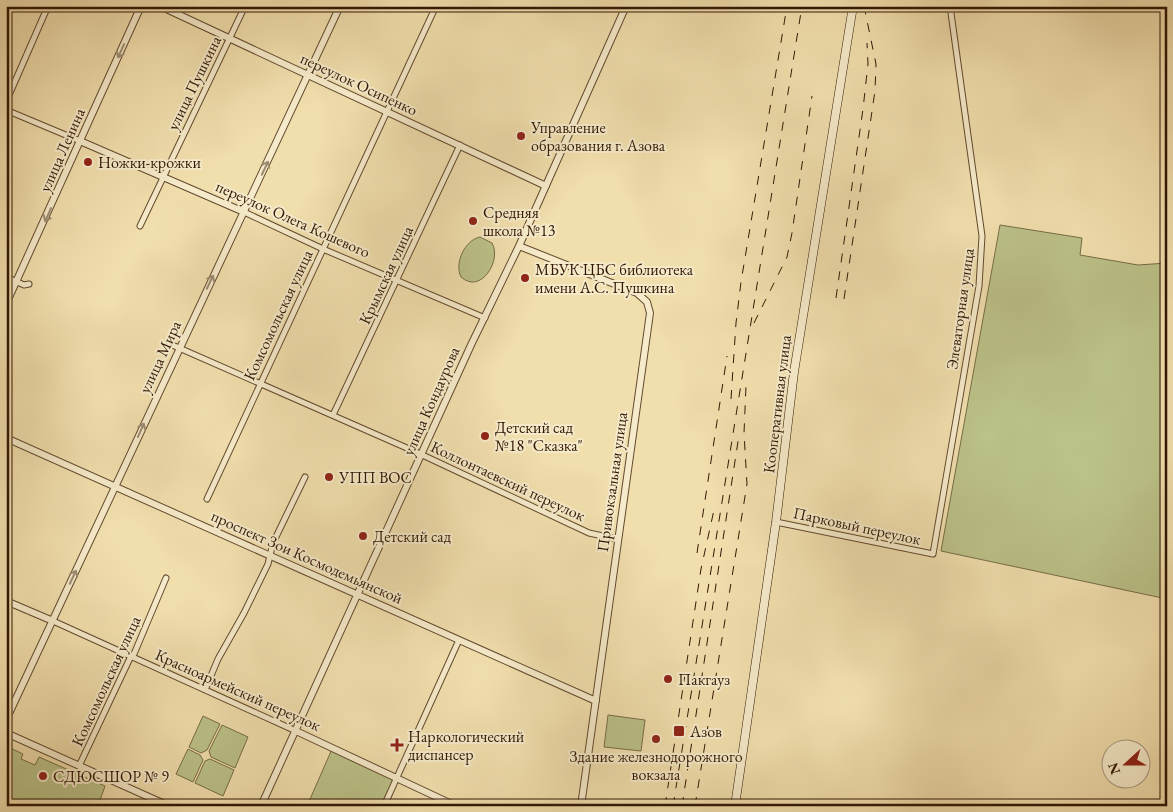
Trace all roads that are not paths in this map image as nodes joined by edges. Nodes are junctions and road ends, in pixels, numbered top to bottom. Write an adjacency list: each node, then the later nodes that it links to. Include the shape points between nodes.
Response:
1 (48, 6): 12 (street)
2 (141, 6): 15 (street, улица Ленина, one-way to 15)
3 (160, 6): 10 (street, переулок Осипенко)
4 (246, 6): 10 (street, улица Пушкина)
5 (340, 6): 11 (street, улица Мира)
6 (436, 6): 14 (street, Комсомольская улица)
7 (626, 6): 18 (street, улица Кондаурова)
8 (852, 6): 38 (main road, Кооперативная улица, via 794,372)
9 (950, 6): 40 (street, Элеваторная улица, via 982,236 979,286)
10 (230, 39): 11 (street, переулок Осипенко); 17 (street, улица Пушкина)
11 (308, 76): 14 (street, переулок Осипенко); 19 (street, улица Мира, one-way to 11)
12 (6, 102)
13 (6, 110): 15 (street, переулок Олега Кошевого)
14 (386, 111): 16 (street, переулок Осипенко); 22 (street, Комсомольская улица)
15 (80, 141): 17 (street, переулок Олега Кошевого); 25 (street, улица Ленина, one-way to 25)
16 (460, 145): 18 (street, переулок Осипенко); 24 (street, Крымская улица)
17 (163, 176): 19 (street, переулок Олега Кошевого); 20 (street, улица Пушкина)
18 (546, 186): 21 (street, улица Кондаурова)
19 (244, 212): 22 (street, переулок Олега Кошевого); 30 (street, улица Мира, one-way to 19)
20 (140, 226)
21 (519, 246): 28 (street, улица Кондаурова); 39 (street, Привокзальная улица, via 637,293 650,307)
22 (323, 249): 24 (street, переулок Олега Кошевого); 31 (street, Комсомольская улица)
23 (6, 277): 25 (street)
24 (398, 280): 28 (street, переулок Олега Кошевого); 32 (street, Крымская улица)
25 (17, 282): 26 (street); 27 (street, улица Ленина)
26 (29, 284)
27 (6, 304)
28 (484, 318): 34 (street, улица Кондаурова)
29 (170, 344): 30 (street, Коллонтаевский переулок)
30 (179, 349): 31 (street, Коллонтаевский переулок); 36 (street, улица Мира, one-way to 30)
31 (260, 383): 32 (street, Коллонтаевский переулок); 37 (street, Комсомольская улица)
32 (333, 415): 34 (street, Коллонтаевский переулок)
33 (6, 438): 36 (street, проспект Зои Космодемьянской)
34 (422, 455): 39 (street, Коллонтаевский переулок, via 589,533); 43 (street, улица Кондаурова)
35 (305, 477): 41 (street, via 273,543)
36 (116, 485): 41 (street, проспект Зои Космодемьянской); 45 (street, улица Мира, one-way to 36)
37 (207, 499)
38 (776, 522): 40 (street, Парковый переулок); 60 (main road, Кооперативная улица)
39 (617, 539): 49 (street, Привокзальная улица)
40 (933, 554)
41 (271, 556): 43 (street, проспект Зои Космодемьянской); 48 (street)
42 (166, 578): 47 (street, Комсомольская улица)
43 (359, 595): 46 (street, проспект Зои Космодемьянской); 51 (street, улица Кондаурова)
44 (6, 601): 45 (street, Красноармейский переулок)
45 (53, 621): 47 (street, Красноармейский переулок); 50 (street, улица Мира)
46 (459, 640): 49 (street, проспект Зои Космодемьянской); 54 (street)
47 (131, 656): 48 (street, Красноармейский переулок); 53 (street, Комсомольская улица)
48 (205, 690): 51 (street, Красноармейский переулок)
49 (596, 701): 59 (street, Привокзальная улица)
50 (6, 720)
51 (296, 730): 54 (street, Красноармейский переулок); 56 (street, улица Кондаурова)
52 (6, 734): 53 (street)
53 (79, 766): 55 (street)
54 (396, 779): 57 (street); 58 (street, Красноармейский переулок)
55 (169, 806)
56 (261, 806)
57 (384, 806)
58 (456, 806)
59 (581, 806)
60 (735, 806)

